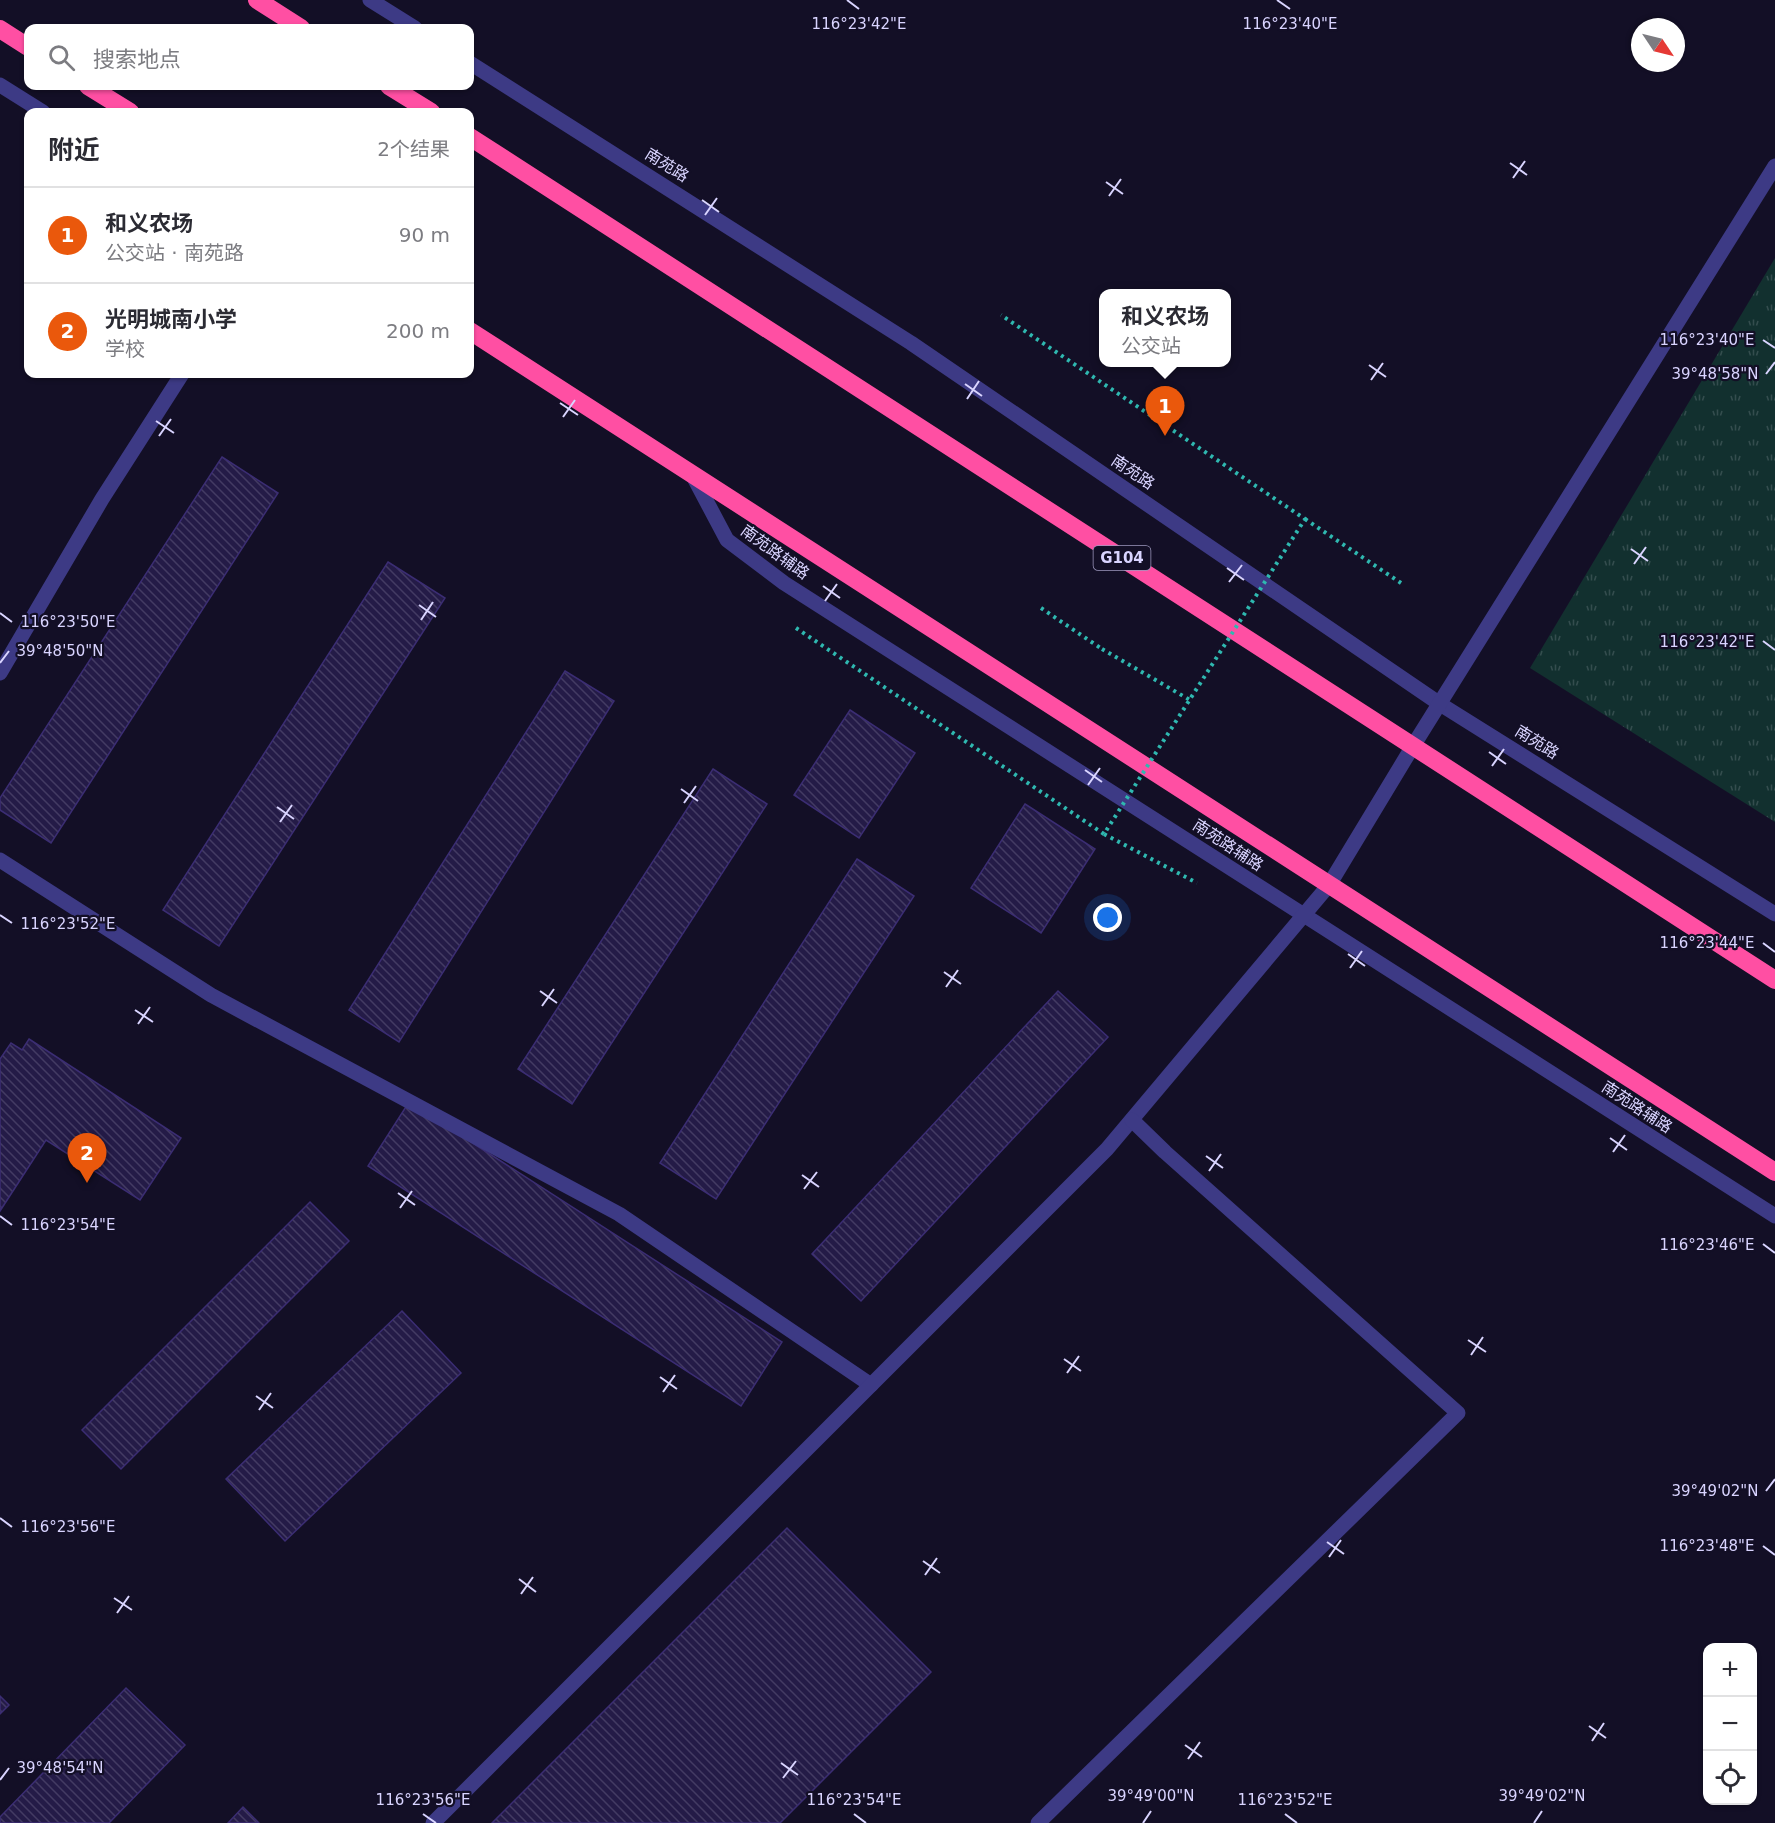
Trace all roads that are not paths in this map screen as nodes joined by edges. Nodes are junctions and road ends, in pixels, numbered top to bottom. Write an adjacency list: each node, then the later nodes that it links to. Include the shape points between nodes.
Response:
1 (257, 0): 3 (highway)
2 (370, 0): 4 (street)
3 (295, 24)
4 (409, 24)
5 (0, 29): 6 (highway)
6 (24, 44)
7 (474, 66): 20 (street, 南苑路, via 911,343)
8 (0, 85): 11 (street)
9 (94, 90): 12 (highway)
10 (395, 90): 13 (highway)
11 (37, 108)
12 (124, 108)
13 (425, 108)
14 (474, 140): 21 (highway, G104)
15 (1775, 166): 20 (street)
16 (474, 334): 18 (highway)
17 (179, 378): 19 (street)
18 (692, 474): 23 (highway); 25 (street, 南苑路辅路, via 727,540 784,583)
19 (0, 673)
20 (1440, 704): 21 (street); 24 (street, 南苑路)
21 (1413, 746): 23 (street); 26 (highway, G104)
22 (0, 860): 30 (street, via 211,995 619,1214)
23 (1329, 885): 25 (street); 28 (highway)
24 (1775, 914)
25 (1304, 915): 27 (street); 29 (street, 南苑路辅路)
26 (1775, 980)
27 (1132, 1120): 30 (street); 32 (street, via 1458,1413)
28 (1775, 1172)
29 (1775, 1216)
30 (872, 1385): 31 (street)
31 (433, 1823)
32 (1038, 1823)

